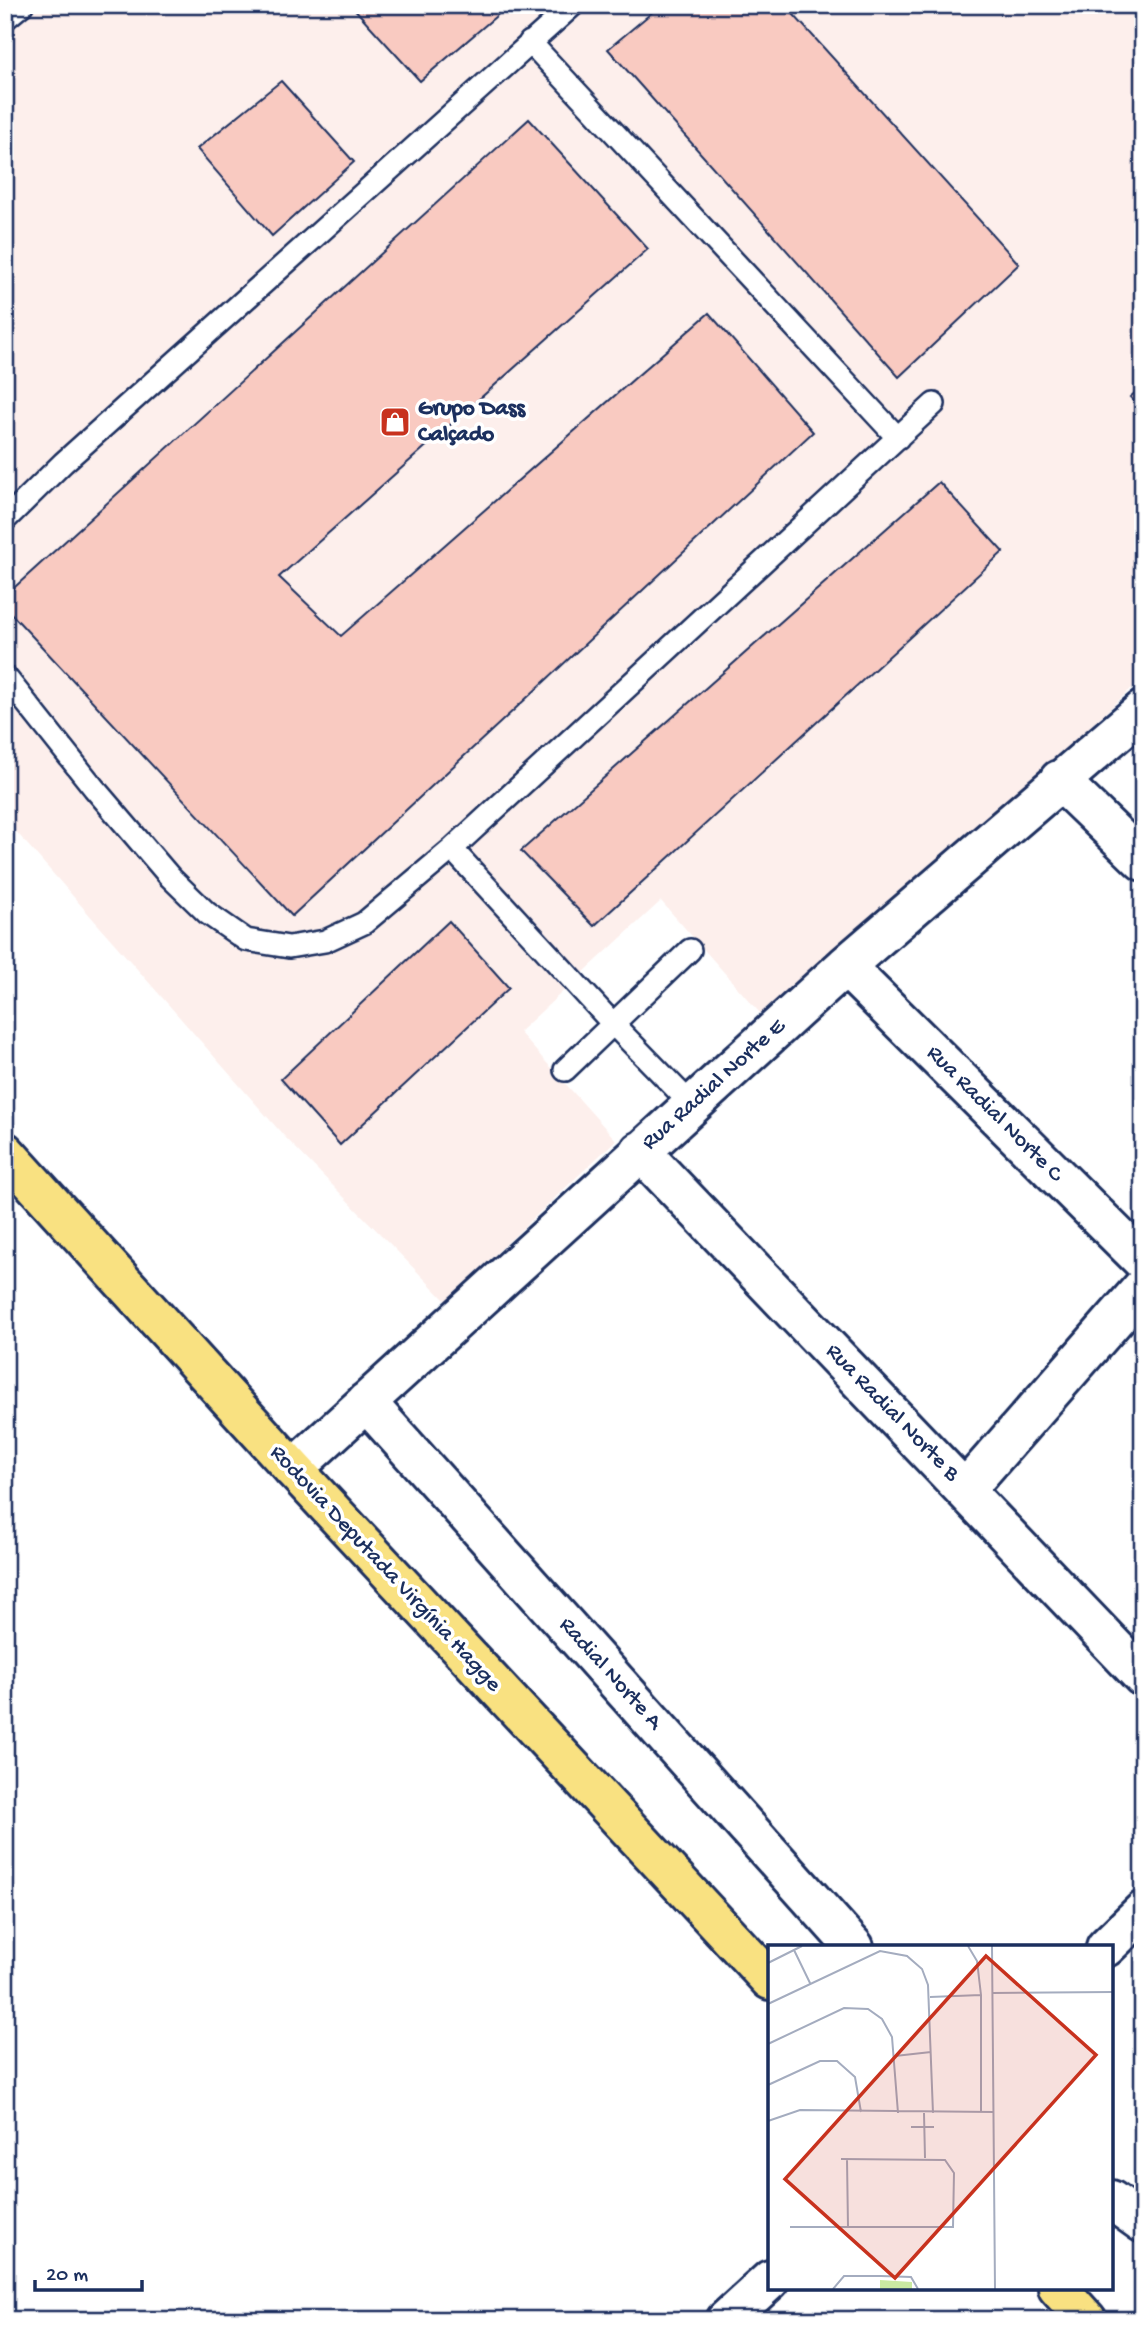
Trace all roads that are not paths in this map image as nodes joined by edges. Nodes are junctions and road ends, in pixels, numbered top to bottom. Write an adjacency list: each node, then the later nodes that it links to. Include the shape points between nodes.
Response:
1 (22, 5): 3 (lane)
2 (573, 5): 4 (lane)
3 (5, 19)
4 (530, 43): 6 (lane); 7 (lane)
5 (934, 404): 6 (lane)
6 (898, 438): 11 (lane)
7 (5, 520)
8 (5, 676): 11 (lane, via 170,877 206,913 246,940 289,947 326,941 364,923)
9 (1143, 710): 10 (street, Rua Radial Norte E)
10 (1059, 780): 12 (street); 14 (street, Rua Radial Norte E)
11 (452, 849): 15 (lane)
12 (1143, 861)
13 (690, 950): 15 (lane)
14 (845, 966): 17 (street, Rua Radial Norte E); 20 (street, Rua Radial Norte C)
15 (614, 1025): 16 (lane); 17 (lane)
16 (565, 1070)
17 (691, 1104): 18 (street, Rua Radial Norte E)
18 (640, 1151): 22 (street, Rua Radial Norte E); 24 (street, Rua Radial Norte B)
19 (5, 1153): 23 (highway, Rodovia Deputada Virgínia Hagge)
20 (1143, 1261)
21 (1143, 1287): 24 (street)
22 (366, 1402): 23 (street, Rua Radial Norte E); 27 (street, Radial Norte A)
23 (293, 1469): 29 (highway, Rodovia Deputada Virgínia Hagge)
24 (965, 1490): 25 (street, Rua Radial Norte B)
25 (1143, 1677)
26 (1143, 1911): 28 (street)
27 (852, 1945)
28 (1108, 1945)
29 (768, 1978)
30 (1113, 2201): 31 (street)
31 (1143, 2223)
32 (768, 2282): 34 (street)
33 (1060, 2290): 35 (highway)
34 (726, 2320)
35 (1087, 2320)

